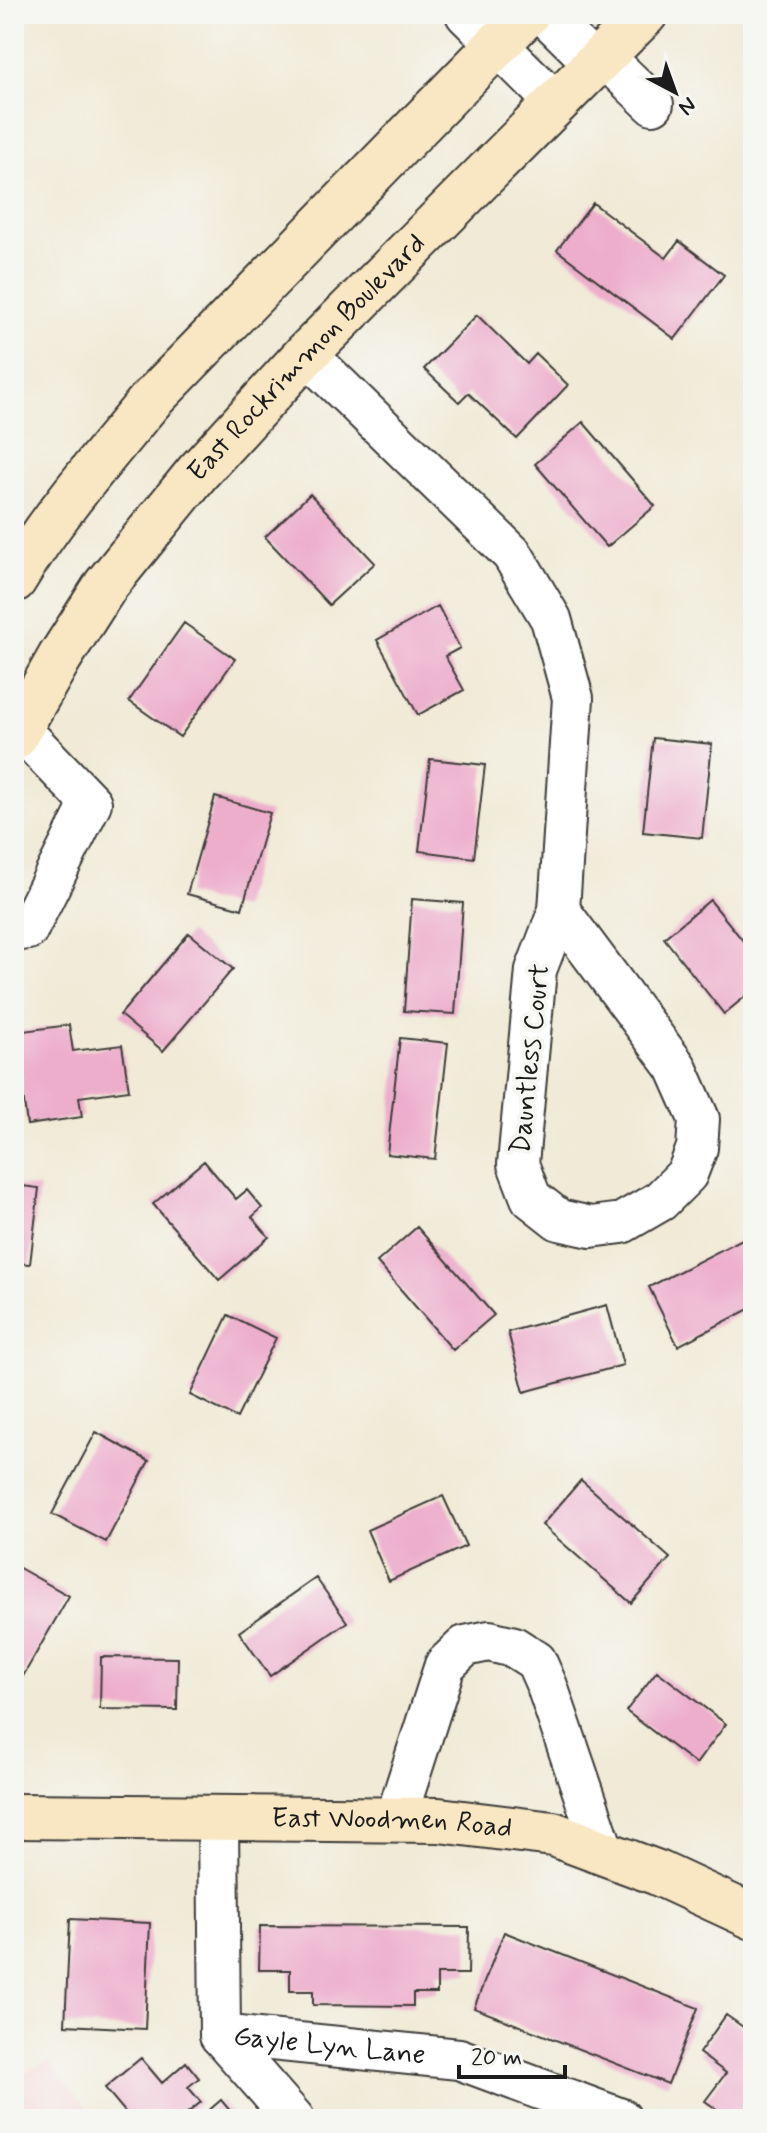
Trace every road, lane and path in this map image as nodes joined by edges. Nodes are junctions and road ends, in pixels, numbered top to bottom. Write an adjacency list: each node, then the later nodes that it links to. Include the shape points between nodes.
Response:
1 (527, 14): 4 (main road)
2 (544, 14): 5 (street)
3 (645, 14): 5 (main road, East Rockrimmon Boulevard)
4 (481, 29): 6 (street); 9 (main road, via 149,402 92,470)
5 (599, 60): 6 (main road, East Rockrimmon Boulevard); 7 (street)
6 (556, 103): 8 (main road, East Rockrimmon Boulevard)
7 (653, 104)
8 (306, 354): 10 (main road, East Rockrimmon Boulevard, via 197,473 106,585); 11 (street, Dauntless Court, via 512,554 551,619 573,698)
9 (14, 580)
10 (16, 733): 12 (street, via 91,803 28,929)
11 (559, 910): 11 (street, Dauntless Court, via 536,970 518,1164 531,1198 559,1220 591,1227 622,1223 660,1201 687,1174 697,1148 699,1119 676,1067)
12 (14, 931)
13 (19, 1820): 14 (main road, East Woodmen Road)
14 (218, 1820): 15 (main road, East Woodmen Road); 18 (street, Gayle Lyn Lane)
15 (395, 1821): 16 (main road, East Woodmen Road, via 439,1820 553,1834); 16 (street, via 445,1665 465,1646 489,1641 514,1647 536,1661)
16 (604, 1853): 17 (main road, East Woodmen Road)
17 (753, 1917)
18 (220, 2035): 19 (street, Gayle Lyn Lane); 20 (street, Gayle Lyn Lane, via 459,2059)
19 (294, 2119)
20 (621, 2119)

